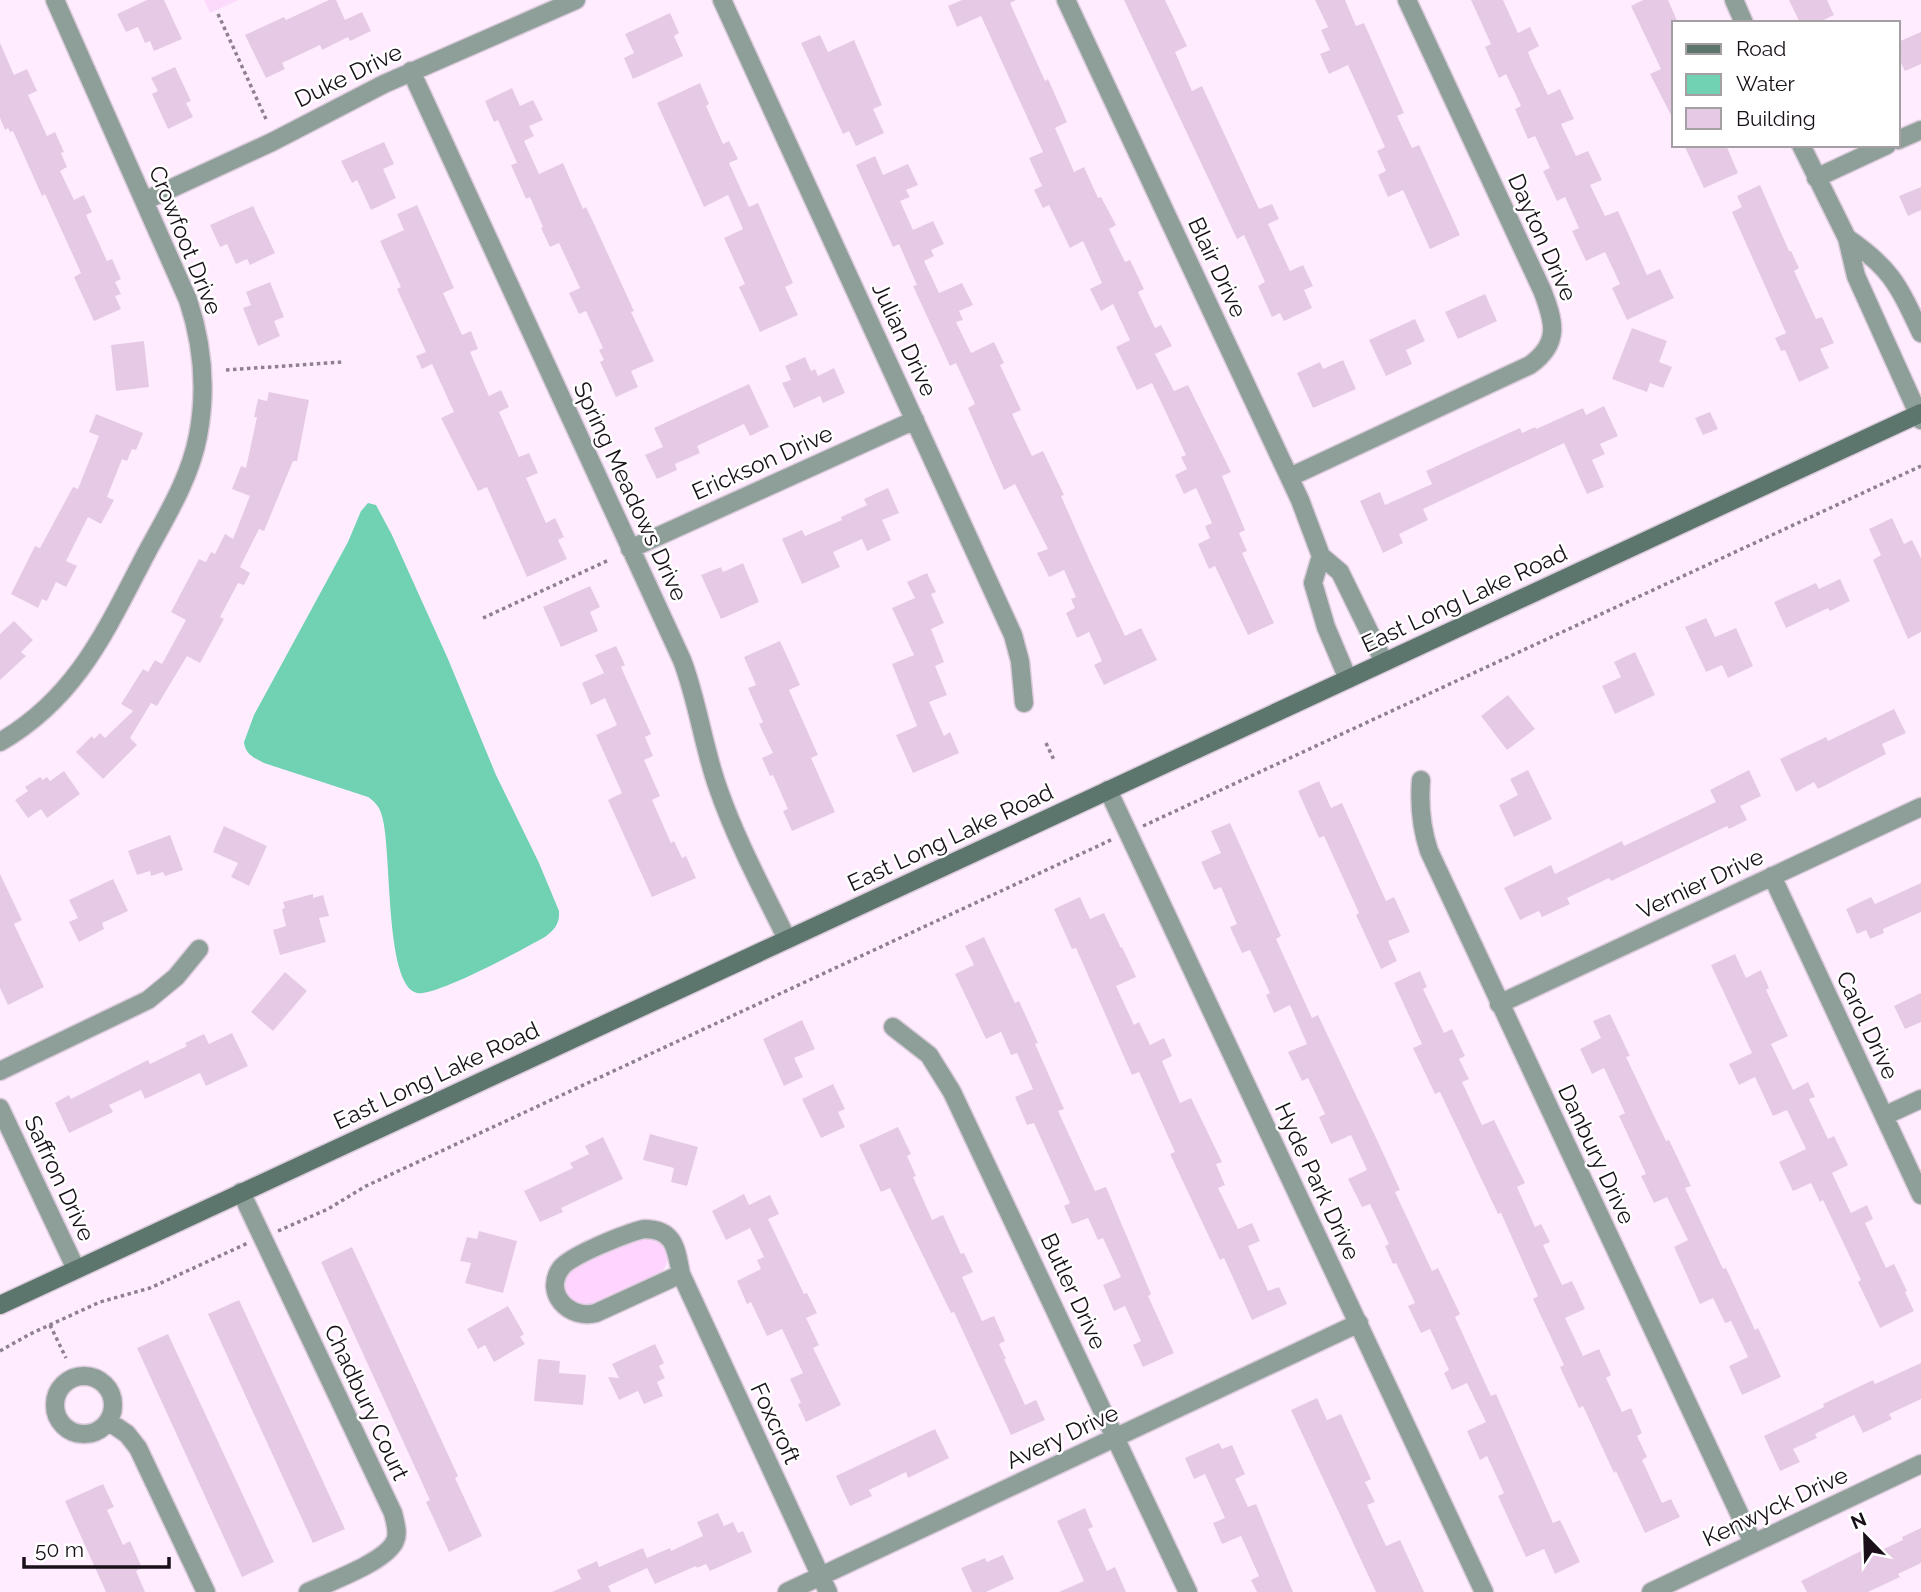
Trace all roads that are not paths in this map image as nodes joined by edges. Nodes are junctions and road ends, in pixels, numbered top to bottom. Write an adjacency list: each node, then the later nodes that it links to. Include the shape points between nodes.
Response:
1 (55, 0): 14 (street, Crowfoot Drive)
2 (576, 0): 8 (street, Duke Drive)
3 (722, 0): 18 (street, Julian Drive)
4 (1066, 0): 19 (street, Blair Drive)
5 (1407, 0): 19 (street, Dayton Drive, via 1542,290 1553,321 1551,340 1530,365)
6 (1734, 0): 7 (street)
7 (1743, 21)
8 (411, 71): 14 (street, Duke Drive); 20 (street, Spring Meadows Drive)
9 (1921, 130): 10 (street)
10 (1900, 139)
11 (1802, 147): 13 (street)
12 (1883, 147): 13 (street)
13 (1816, 178): 15 (street)
14 (144, 201): 25 (street, Crowfoot Drive, via 195,322 204,389 198,439 176,498 91,658 41,715)
15 (1847, 237): 16 (street, via 1886,269); 17 (street, via 1856,276)
16 (1921, 333)
17 (1920, 416): 22 (main road, East Long Lake Road)
18 (915, 420): 20 (street, Erickson Drive); 24 (street, Julian Drive, via 1013,635)
19 (1290, 477): 21 (street, Blair Drive)
20 (630, 549): 30 (street, Spring Meadows Drive, via 687,672 722,800)
21 (1321, 556): 22 (street, Blair Drive, via 1340,572); 23 (street, via 1312,583)
22 (1384, 662): 23 (main road, East Long Lake Road)
23 (1348, 678): 27 (main road, East Long Lake Road)
24 (1024, 703)
25 (0, 742)
26 (1422, 780): 32 (street, Danbury Drive, via 1421,827 1429,851)
27 (1108, 790): 30 (main road, East Long Lake Road); 43 (street, Hyde Park Drive)
28 (1921, 807): 29 (street, Vernier Drive)
29 (1772, 876): 32 (street, Vernier Drive); 37 (street, Carol Drive)
30 (788, 939): 38 (main road, East Long Lake Road)
31 (199, 949): 34 (street, via 176,977 148,1000)
32 (1499, 1004): 47 (street, Danbury Drive)
33 (893, 1027): 45 (street, Butler Drive, via 929,1055 952,1091)
34 (0, 1071)
35 (1921, 1099): 37 (street)
36 (0, 1108): 40 (street, Saffron Drive)
37 (1884, 1116): 39 (street, Carol Drive)
38 (241, 1192): 40 (main road, East Long Lake Road); 50 (street, Chadbury Court, via 397,1529 386,1553)
39 (1921, 1195)
40 (76, 1269): 42 (main road, East Long Lake Road)
41 (681, 1274): 41 (street, Foxcroft, via 673,1241 655,1229 644,1228 573,1258 562,1267 556,1286 563,1305 586,1316); 48 (street, Foxcroft)
42 (0, 1305)
43 (1359, 1323): 45 (street, Avery Drive); 53 (street, Hyde Park Drive)
44 (108, 1421): 49 (street, via 138,1447)
45 (1115, 1438): 48 (street, Avery Drive); 52 (street, Butler Drive)
46 (1921, 1464): 47 (street, Kenwyck Drive)
47 (1753, 1543): 54 (street, Kenwyck Drive)
48 (824, 1584): 51 (street, Avery Drive)
49 (206, 1592)
50 (307, 1592)
51 (787, 1592)
52 (1188, 1592)
53 (1484, 1592)
54 (1651, 1592)

